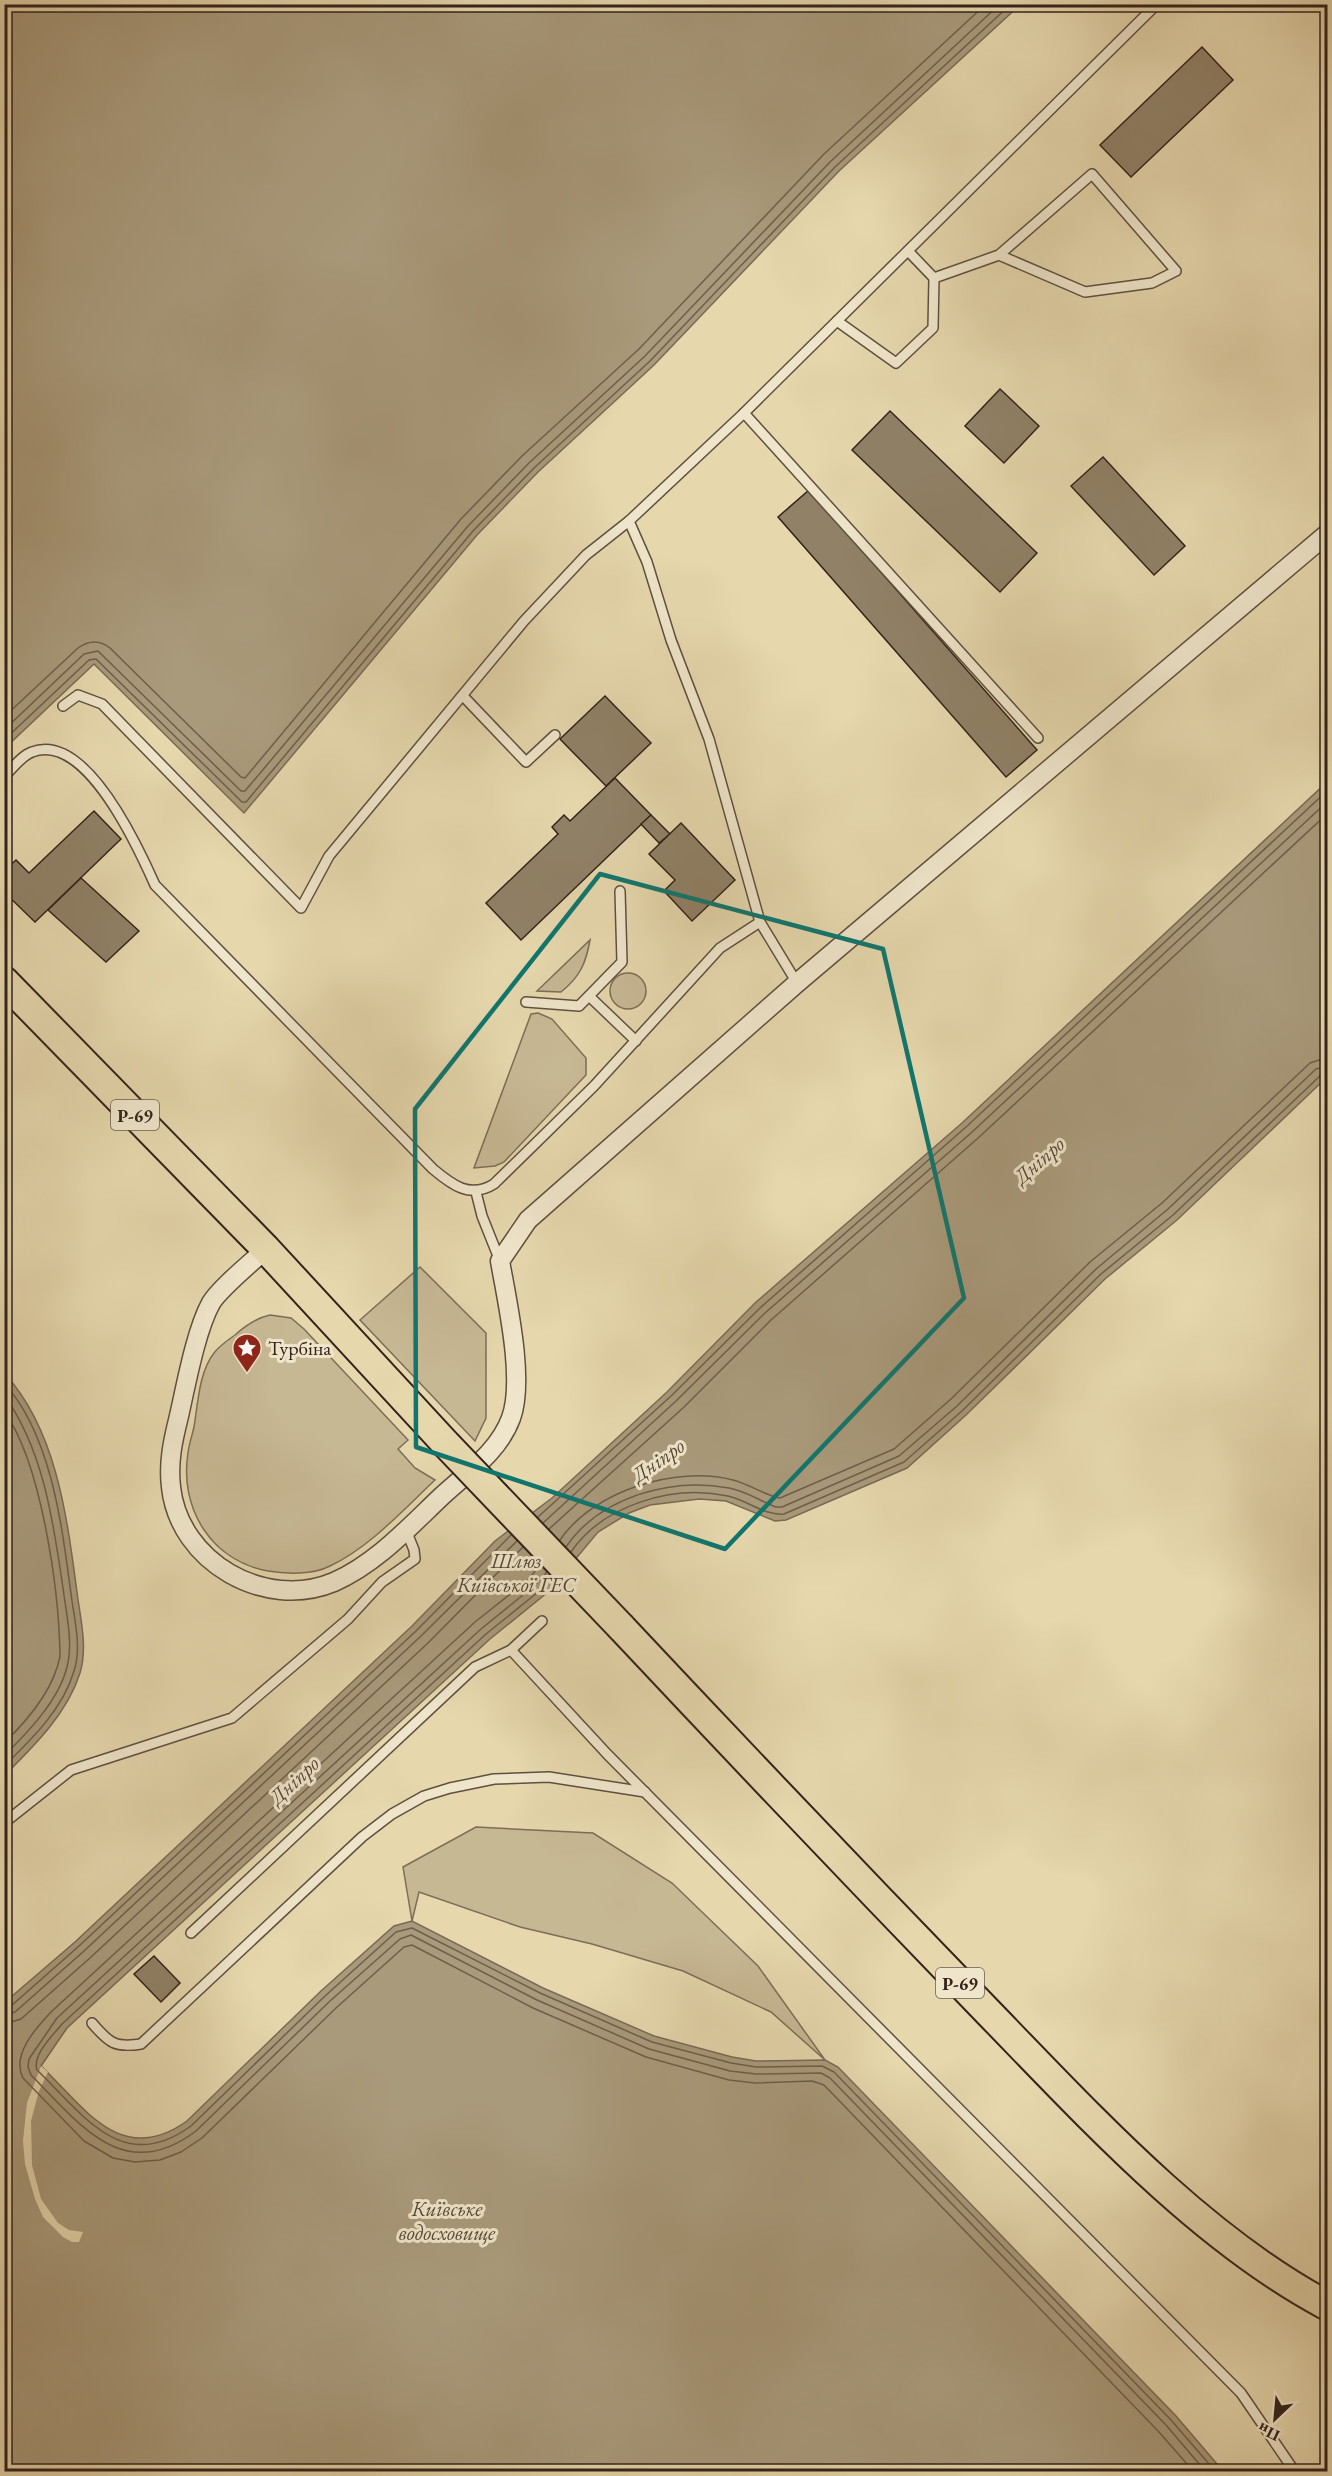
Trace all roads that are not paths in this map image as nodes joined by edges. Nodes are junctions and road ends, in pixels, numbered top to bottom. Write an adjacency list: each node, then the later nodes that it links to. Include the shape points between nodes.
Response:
1 (1157, 4): 2 (lane)
2 (908, 251): 4 (lane); 5 (lane)
3 (999, 255): 3 (lane, via 1092,174 1176,271 1152,283 1084,292); 4 (lane)
4 (934, 278): 5 (lane, via 933,328 896,363)
5 (837, 321): 6 (lane)
6 (744, 413): 7 (lane); 12 (lane)
7 (629, 521): 9 (lane, via 558,582); 15 (lane, via 709,739)
8 (1328, 533): 17 (street)
9 (464, 697): 10 (lane, via 329,856 301,908 102,704 78,695); 11 (lane, via 526,762)
10 (63, 706)
11 (555, 735)
12 (1038, 738)
13 (4, 777): 21 (lane, via 33,751 53,752 74,761 108,795 131,832 155,885 433,1169 450,1184)
14 (620, 891): 18 (lane, via 622,962)
15 (760, 922): 17 (lane); 20 (lane, via 720,948)
16 (4, 981): 22 (main road, Р-69)
17 (797, 983): 23 (street, via 528,1220)
18 (589, 996): 19 (lane, via 579,1006); 20 (lane)
19 (526, 1002)
20 (636, 1041): 21 (lane, via 494,1184)
21 (476, 1192): 23 (lane)
22 (266, 1249): 24 (street, via 211,1302 193,1356 170,1457 171,1489 179,1519 197,1548 221,1570 277,1590 334,1582 381,1553); 31 (main road, Р-69, bridge, via 850,1870 1129,2153 1204,2221)
23 (500, 1261): 24 (street, via 516,1377 512,1416 497,1445)
24 (406, 1530): 28 (lane, via 414,1559 382,1582 348,1619 232,1718 71,1770)
25 (542, 1621): 26 (lane)
26 (511, 1650): 27 (lane); 29 (lane, via 475,1667)
27 (645, 1792): 30 (lane, via 549,1777 495,1779 424,1796 362,1837 141,2044 122,2047 106,2039); 32 (lane, via 1241,2393)
28 (4, 1822)
29 (190, 1933)
30 (92, 2023)
31 (1328, 2306)
32 (1295, 2472)

